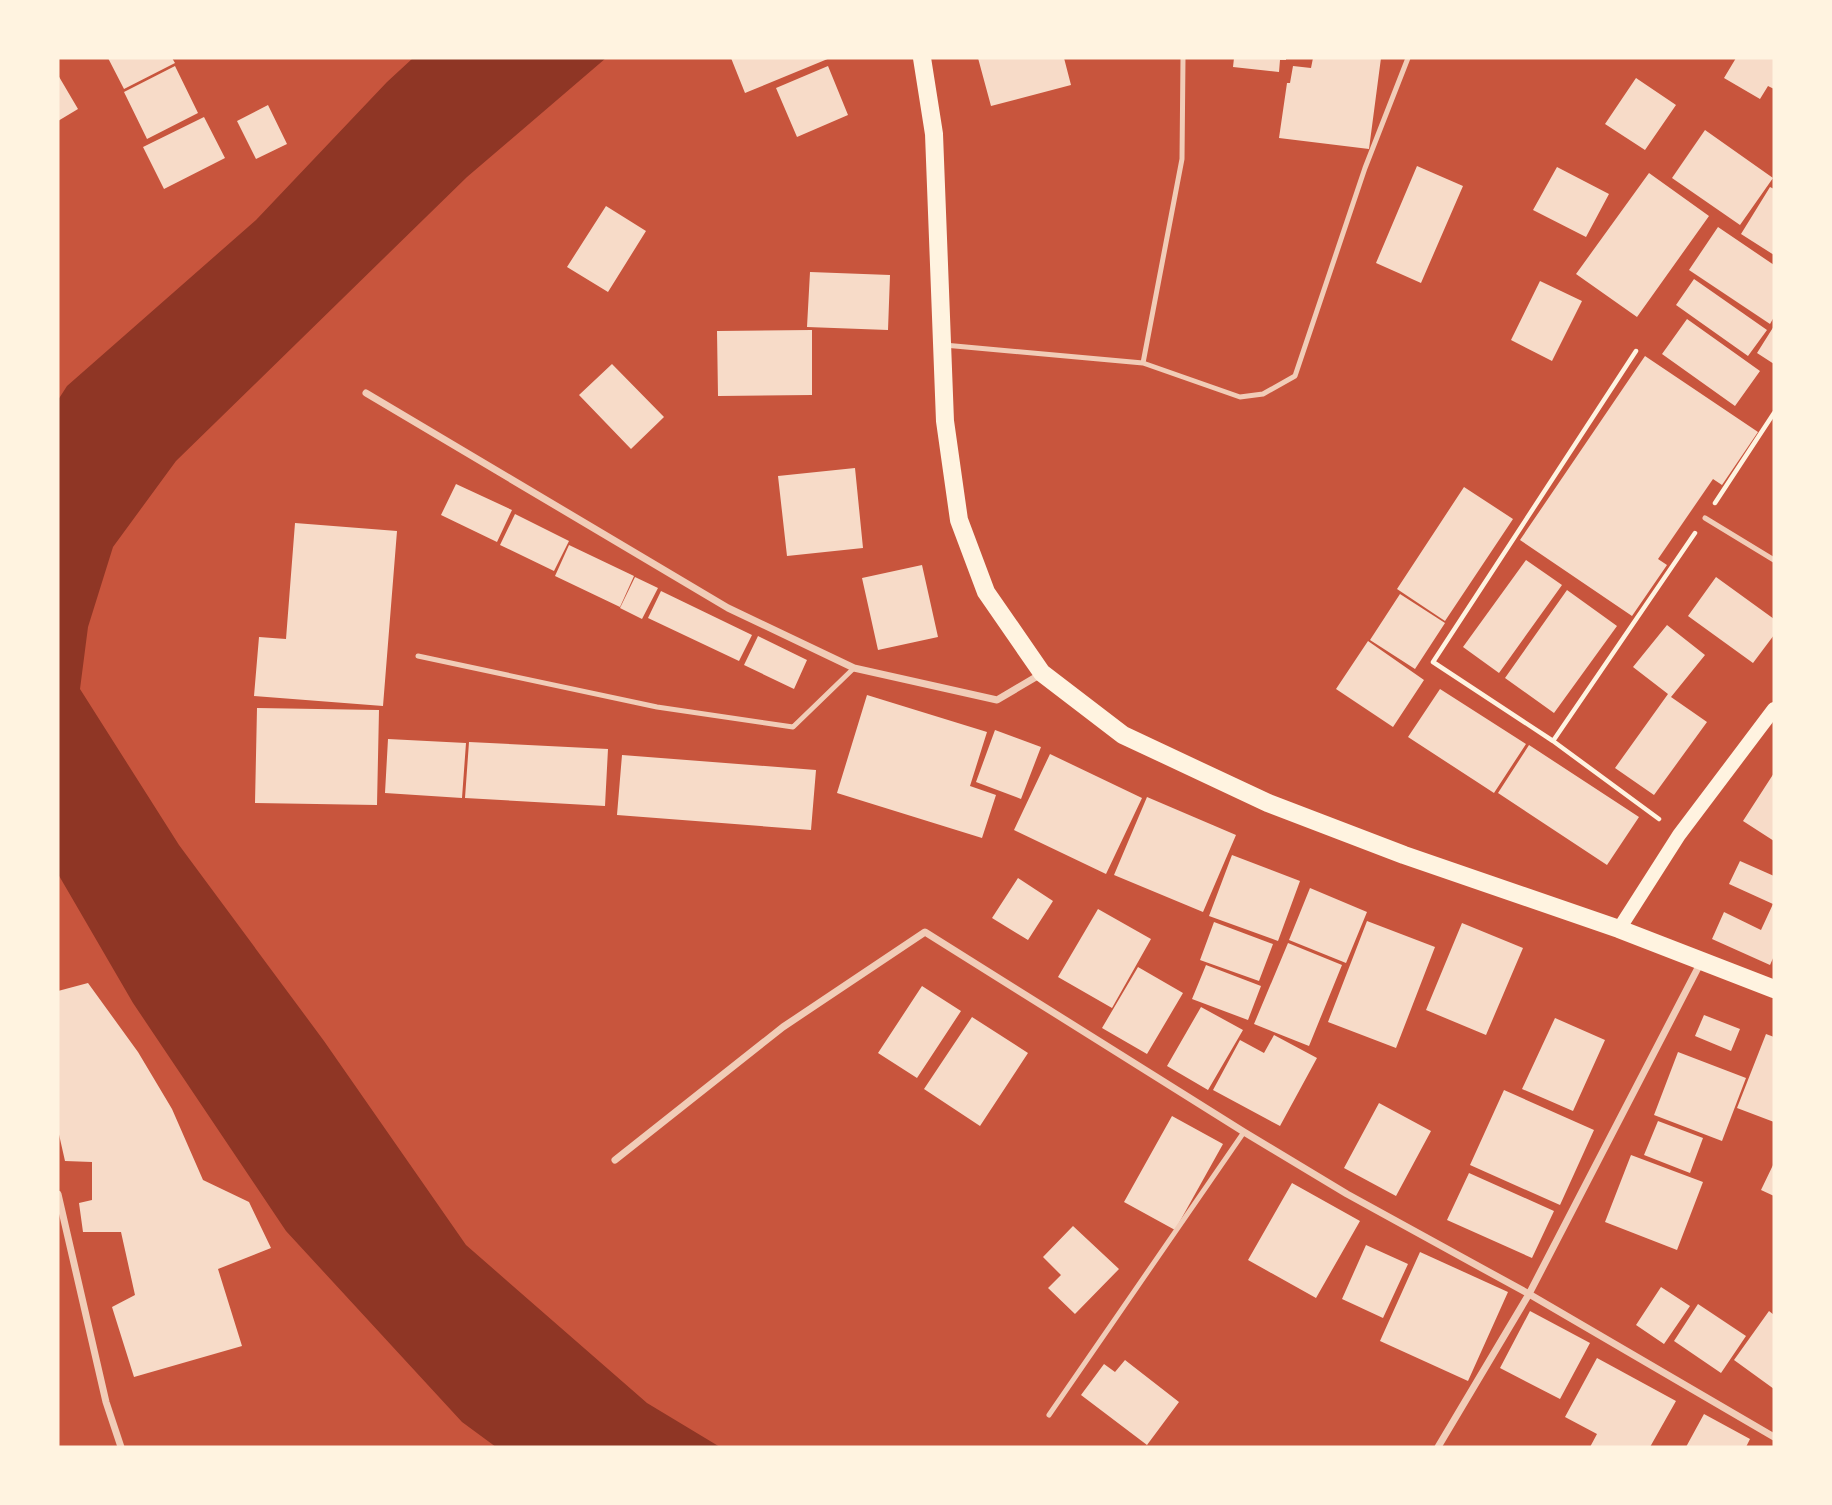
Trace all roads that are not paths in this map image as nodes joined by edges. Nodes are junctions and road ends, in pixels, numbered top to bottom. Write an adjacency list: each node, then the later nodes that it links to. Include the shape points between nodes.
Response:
1 (922, 58): 4 (main road, via 934,134)
2 (1183, 58): 5 (lane, via 1182,159)
3 (1408, 58): 5 (lane, via 1294,376 1263,394 1240,397)
4 (942, 344): 5 (lane); 11 (main road, via 945,421 958,520 986,592)
5 (1143, 363)
6 (366, 393): 10 (street, via 728,608)
7 (1705, 518): 8 (lane)
8 (1774, 560)
9 (418, 656): 10 (lane, via 657,708 793,727)
10 (854, 668): 11 (street, via 997,700)
11 (1042, 673): 13 (main road, via 1123,735 1268,803)
12 (1774, 709): 13 (main road, via 1679,835)
13 (1619, 929): 14 (main road)
14 (1701, 961): 15 (main road); 19 (street)
15 (1774, 989)
16 (1244, 1132): 17 (street, via 925,932 783,1027); 19 (street); 20 (lane)
17 (615, 1160)
18 (58, 1194): 22 (street, via 106,1402)
19 (1529, 1294): 21 (street); 23 (street)
20 (1049, 1415)
21 (1774, 1437)
22 (121, 1447)
23 (1438, 1447)

